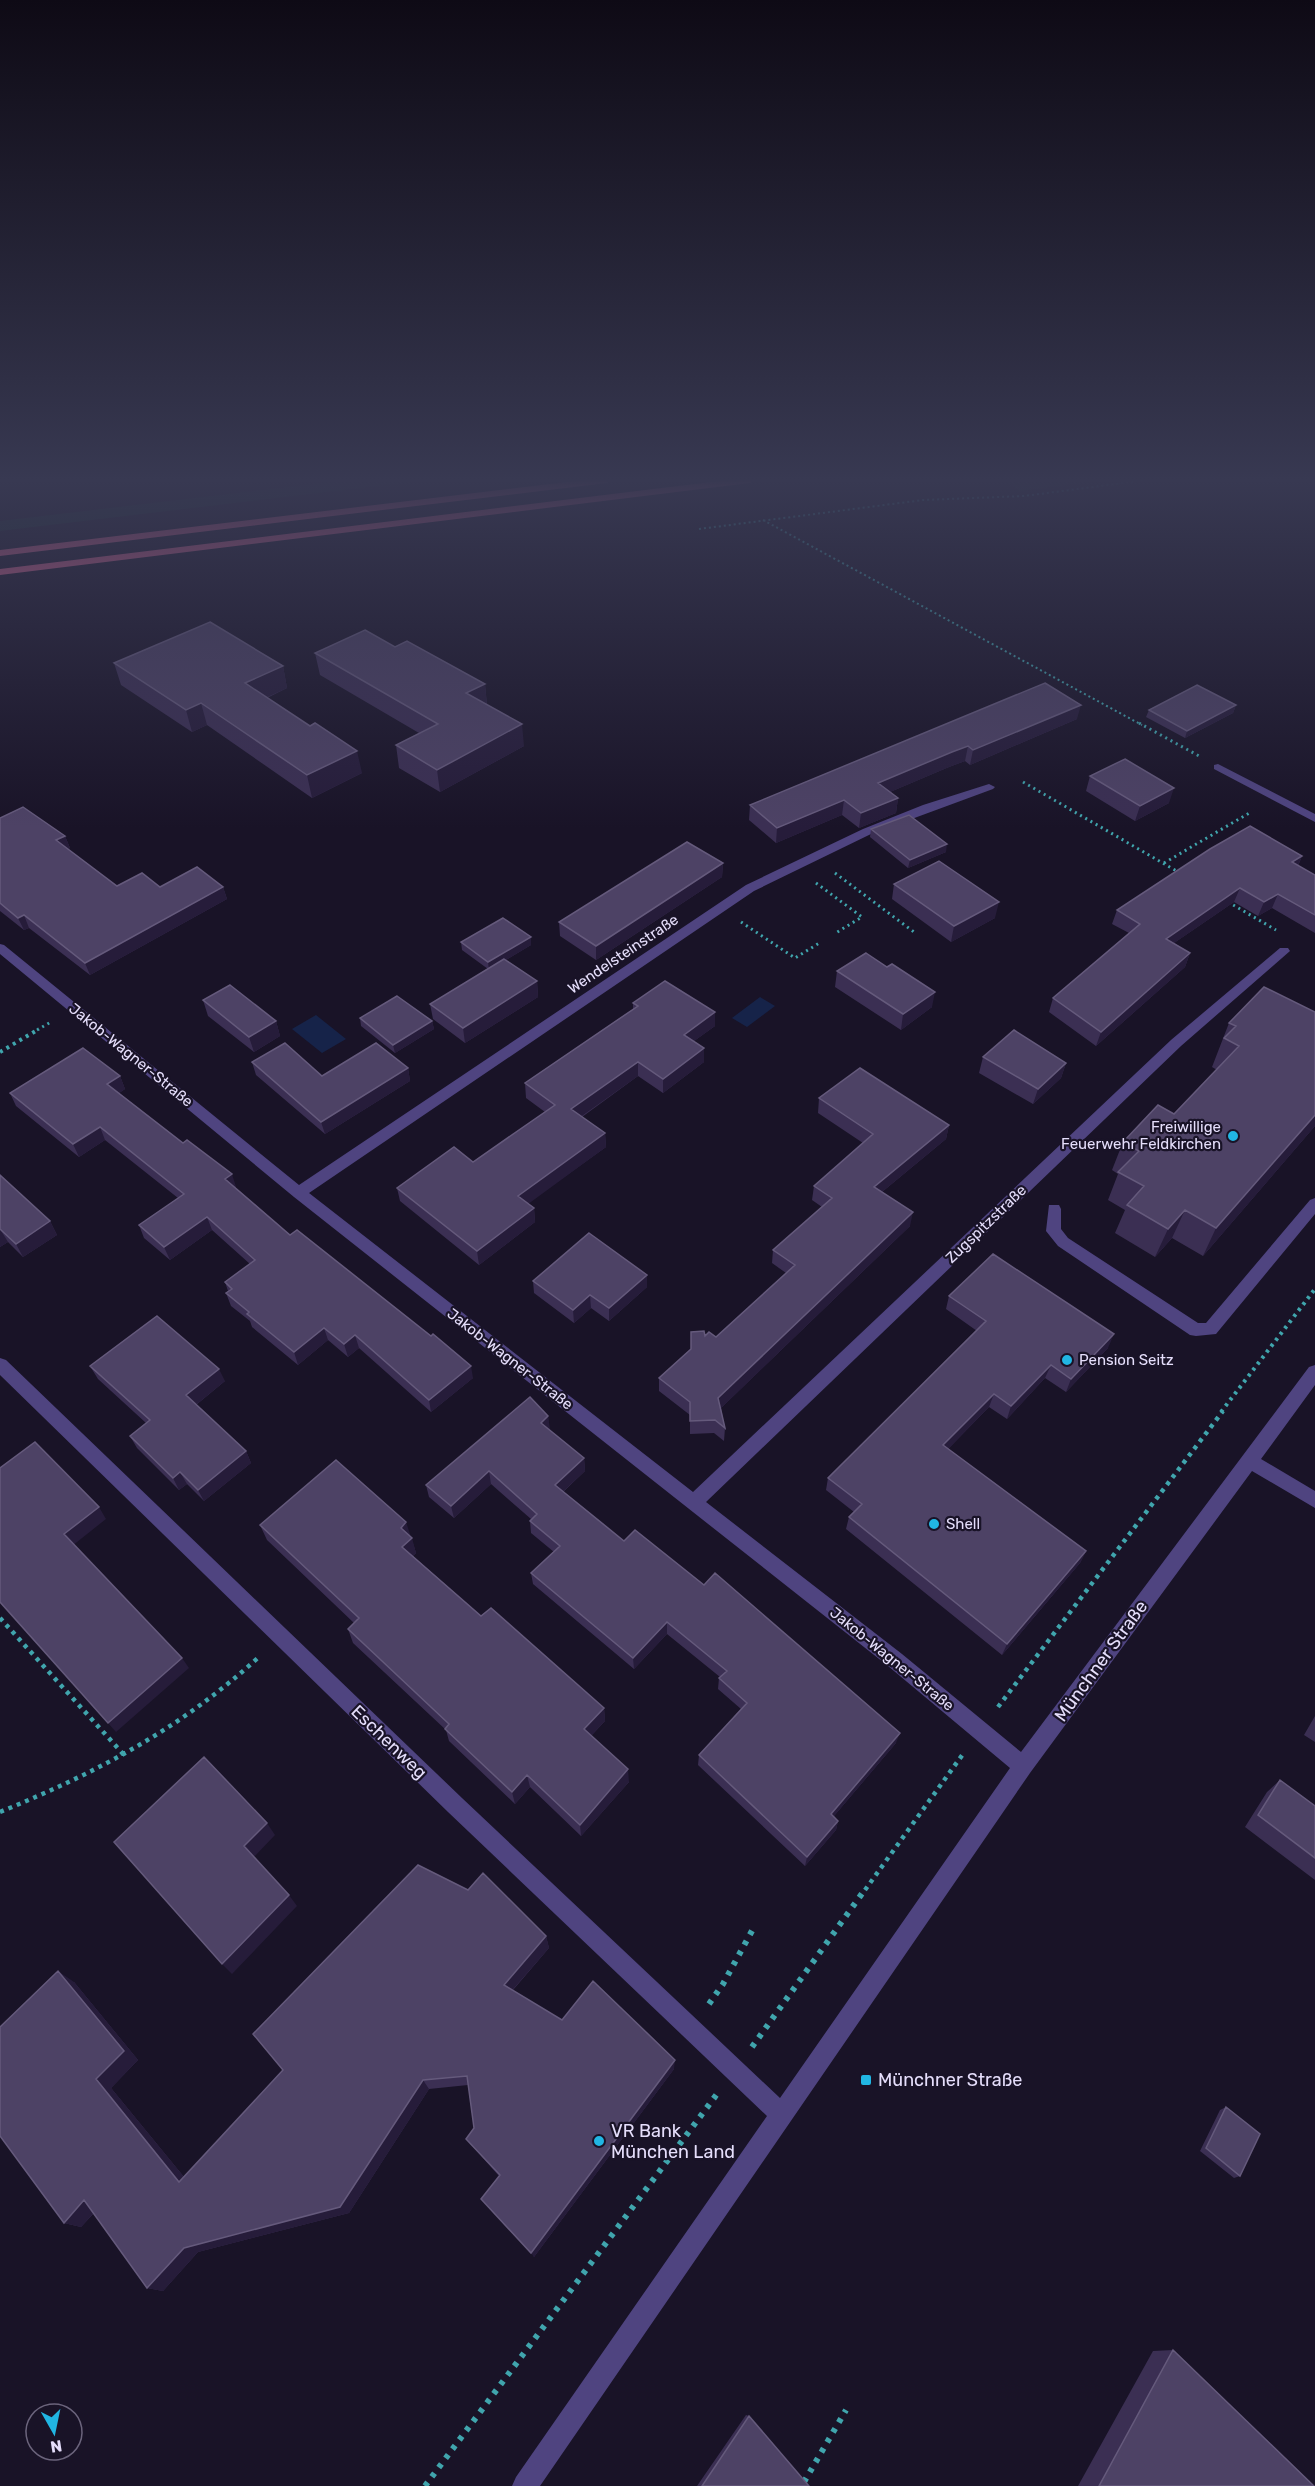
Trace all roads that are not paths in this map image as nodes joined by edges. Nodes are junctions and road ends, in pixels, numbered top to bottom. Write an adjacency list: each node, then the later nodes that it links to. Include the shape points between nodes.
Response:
1 (1218, 767): 3 (street)
2 (988, 787): 6 (street, Wendelsteinstraße, via 939,802 812,856 750,888)
3 (1315, 819)
4 (0, 948): 6 (street, Jakob-Wagner-Straße)
5 (1284, 951): 14 (street, Zugspitzstraße, via 1176,1043)
6 (299, 1193): 14 (street, Jakob-Wagner-Straße)
7 (1315, 1204): 9 (street)
8 (1054, 1209): 9 (street, via 1053,1231 1063,1242 1196,1330 1210,1329)
9 (1310, 1220)
10 (0, 1365): 16 (street, Eschenweg)
11 (1315, 1372): 12 (street, Münchner Straße)
12 (1248, 1460): 13 (street); 15 (street, Münchner Straße)
13 (1315, 1500)
14 (694, 1502): 15 (street, Jakob-Wagner-Straße)
15 (1023, 1766): 16 (street, Münchner Straße)
16 (782, 2115): 17 (street, Münchner Straße)
17 (525, 2486)

